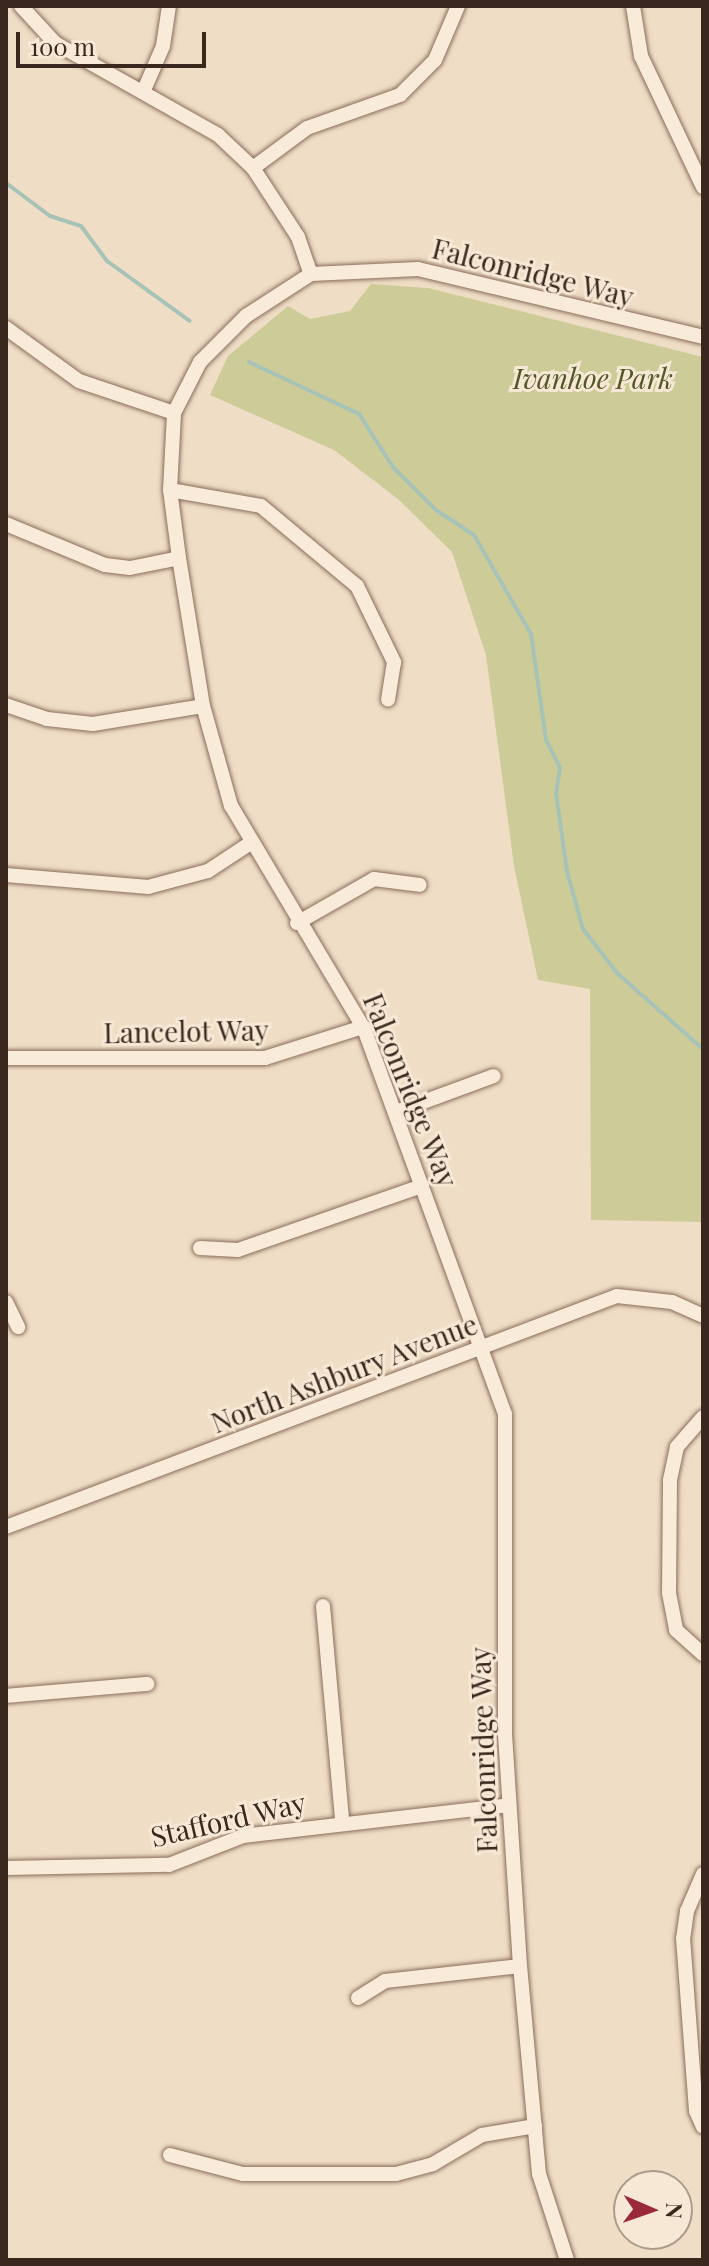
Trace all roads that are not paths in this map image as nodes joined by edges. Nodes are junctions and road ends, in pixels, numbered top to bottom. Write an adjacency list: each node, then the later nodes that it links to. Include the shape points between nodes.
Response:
1 (21, 6): 5 (street, via 55,43)
2 (169, 6): 5 (street, via 163,46)
3 (458, 6): 6 (street, via 435,60 400,95 307,128)
4 (633, 6): 7 (street, via 641,56)
5 (144, 90): 6 (street, via 218,135)
6 (253, 168): 8 (street, via 298,237)
7 (703, 187)
8 (311, 274): 10 (street, Falconridge Way, via 418,269); 11 (street, Falconridge Way, via 246,316 200,362)
9 (6, 328): 11 (street, via 79,381)
10 (703, 337)
11 (174, 413): 12 (street, Falconridge Way)
12 (170, 490): 14 (street, Falconridge Way); 15 (street, via 261,506 357,586 394,662)
13 (6, 524): 14 (street, via 105,565 130,568)
14 (179, 558): 17 (street, Falconridge Way)
15 (388, 700)
16 (6, 705): 17 (street, via 47,719 93,724)
17 (203, 706): 18 (street, Falconridge Way, via 231,806)
18 (252, 842): 19 (street, via 208,871 148,887); 21 (street, Falconridge Way)
19 (6, 875)
20 (420, 885): 21 (street, via 374,879)
21 (297, 923): 22 (street, Falconridge Way)
22 (363, 1027): 23 (street, Lancelot Way, via 265,1058); 25 (street, Falconridge Way)
23 (6, 1058)
24 (494, 1076): 25 (street)
25 (396, 1112): 26 (street, Falconridge Way)
26 (422, 1186): 27 (street, via 238,1250); 31 (street, Falconridge Way)
27 (200, 1248)
28 (6, 1302): 30 (street)
29 (703, 1316): 31 (street, North Ashbury Avenue, via 672,1302 617,1296)
30 (18, 1327)
31 (484, 1347): 33 (street, North Ashbury Avenue); 38 (street, Falconridge Way, via 506,1427)
32 (703, 1417): 35 (street, via 677,1447 670,1481 669,1593 676,1630)
33 (6, 1527)
34 (323, 1606): 39 (street)
35 (703, 1654)
36 (147, 1684): 37 (street)
37 (6, 1696)
38 (509, 1805): 39 (street, Stafford Way); 42 (street, Falconridge Way)
39 (342, 1820): 40 (street, Stafford Way, via 243,1836 169,1865)
40 (6, 1868)
41 (703, 1874): 45 (street, via 687,1911 683,1938 696,2111)
42 (520, 1966): 43 (street, via 385,1981); 44 (street, Falconridge Way)
43 (358, 1998)
44 (535, 2126): 46 (street, via 482,2135 433,2164 396,2174 243,2174); 47 (street, Falconridge Way, via 539,2174)
45 (703, 2127)
46 (170, 2155)
47 (567, 2260)

